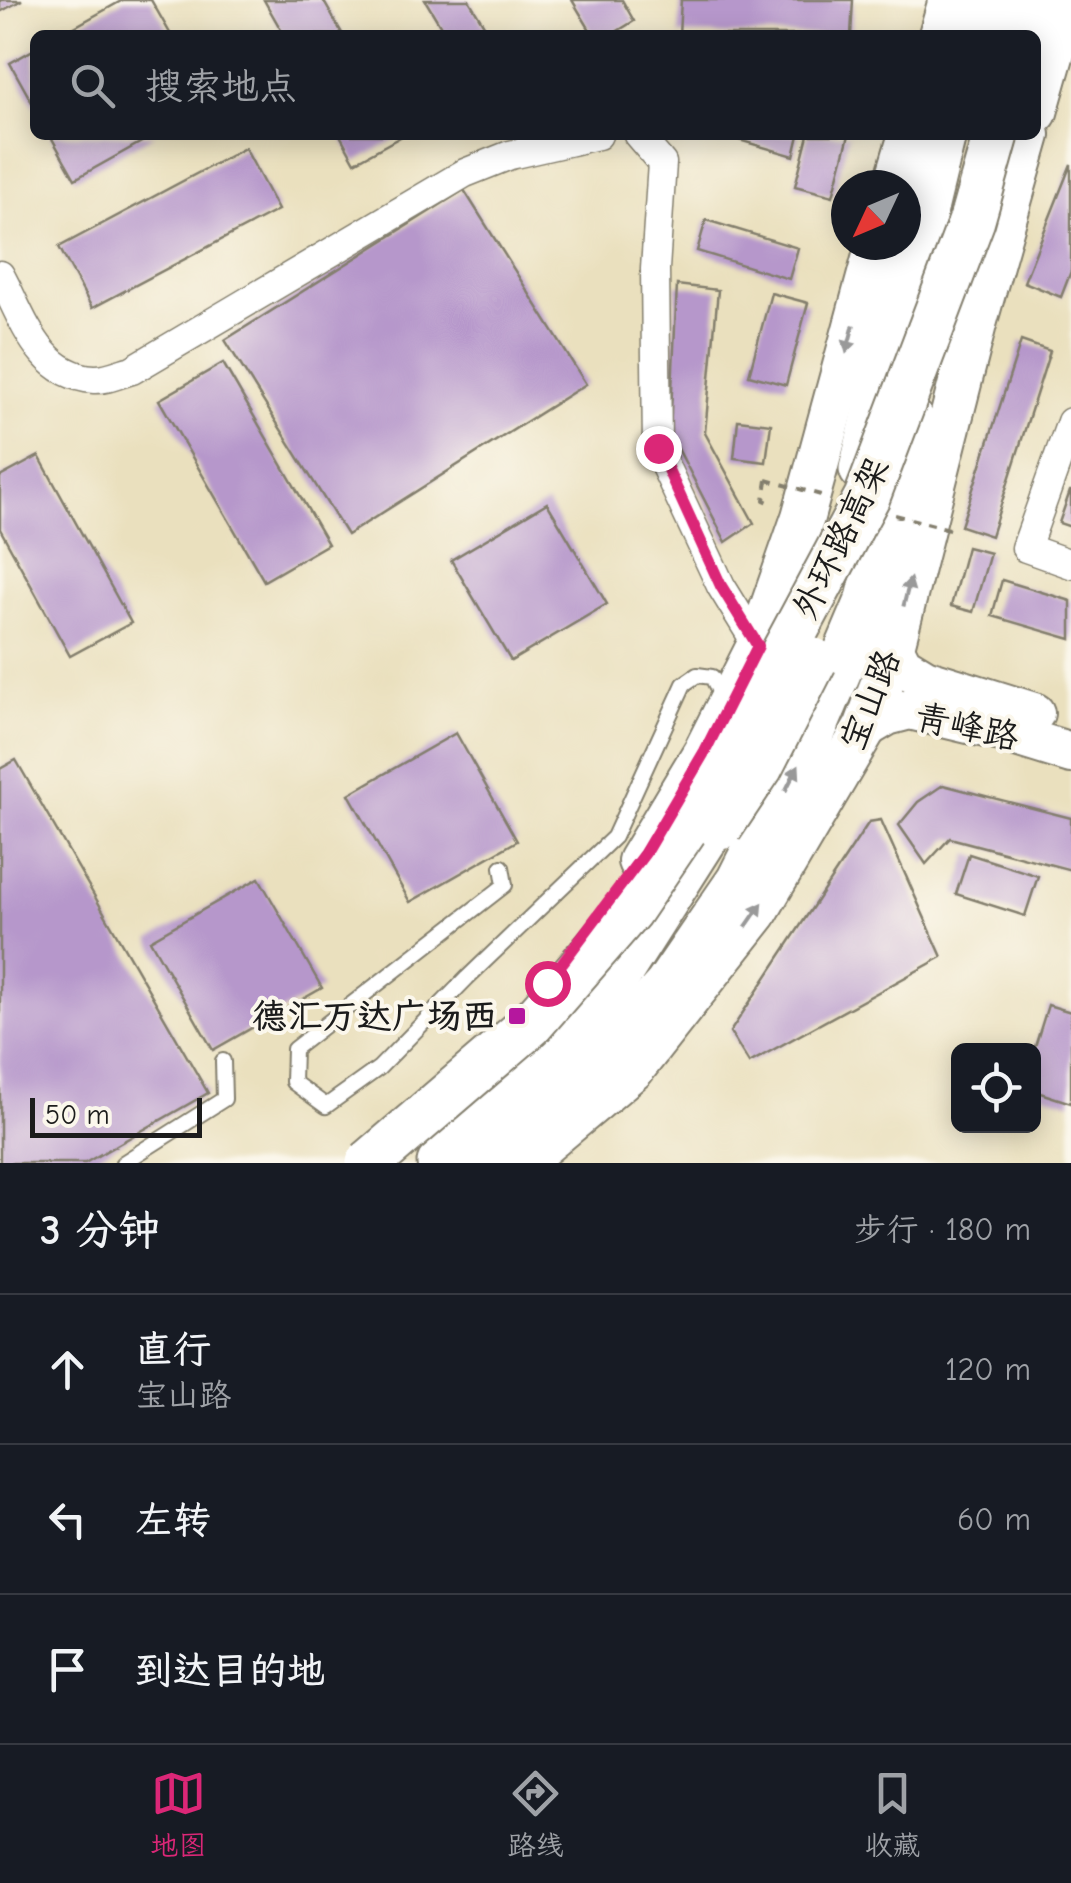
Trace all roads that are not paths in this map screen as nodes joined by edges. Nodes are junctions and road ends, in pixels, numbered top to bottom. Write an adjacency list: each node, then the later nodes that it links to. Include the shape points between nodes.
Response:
1 (950, 0): 7 (main road)
2 (977, 0): 8 (highway)
3 (1016, 0): 9 (highway)
4 (1035, 0): 10 (highway)
5 (1054, 0): 11 (highway)
6 (1070, 0): 12 (main road)
7 (941, 30)
8 (969, 30)
9 (1008, 30)
10 (1026, 30)
11 (1041, 49)
12 (1041, 96)
13 (576, 140): 23 (street, via 465,173 132,370 97,380 64,372 31,340)
14 (642, 140): 26 (street, via 662,163 654,268 658,448 721,586)
15 (908, 140): 21 (main road)
16 (943, 140): 38 (highway, via 813,649 759,752 620,972 528,1088)
17 (981, 140): 39 (highway, one-way to 17, via 578,1086 666,986 740,881 803,755 868,599)
18 (995, 140): 36 (highway, 外环路高架, bridge, via 972,220 867,497 708,796 629,911 530,1024)
19 (1017, 140): 37 (highway, 外环路高架, bridge, via 995,224 894,502 760,767 650,928 546,1042)
20 (1028, 140): 27 (main road, 宝山路, one-way to 20)
21 (900, 170)
22 (873, 260): 26 (main road, one-way to 26, via 803,517)
23 (2, 285)
24 (1071, 422): 25 (street, via 1026,548)
25 (1071, 564)
26 (758, 646): 28 (main road)
27 (893, 647): 29 (main road, 青峰路, via 902,665 924,679); 30 (main road, 宝山路)
28 (723, 712): 32 (lane, via 722,691 712,677 697,675 684,684 614,837 379,1068 326,1106 293,1082 294,1049 504,885); 35 (main road, via 645,853 575,949 517,1016)
29 (1071, 725)
30 (865, 728): 31 (main road, 青峰路, via 910,709); 40 (main road, 宝山路, one-way to 30, via 633,1069 756,914)
31 (1071, 753)
32 (502, 867)
33 (222, 1061): 34 (lane, via 224,1098)
34 (123, 1163)
35 (353, 1163)
36 (369, 1163)
37 (400, 1163)
38 (440, 1163)
39 (489, 1163)
40 (521, 1163)

